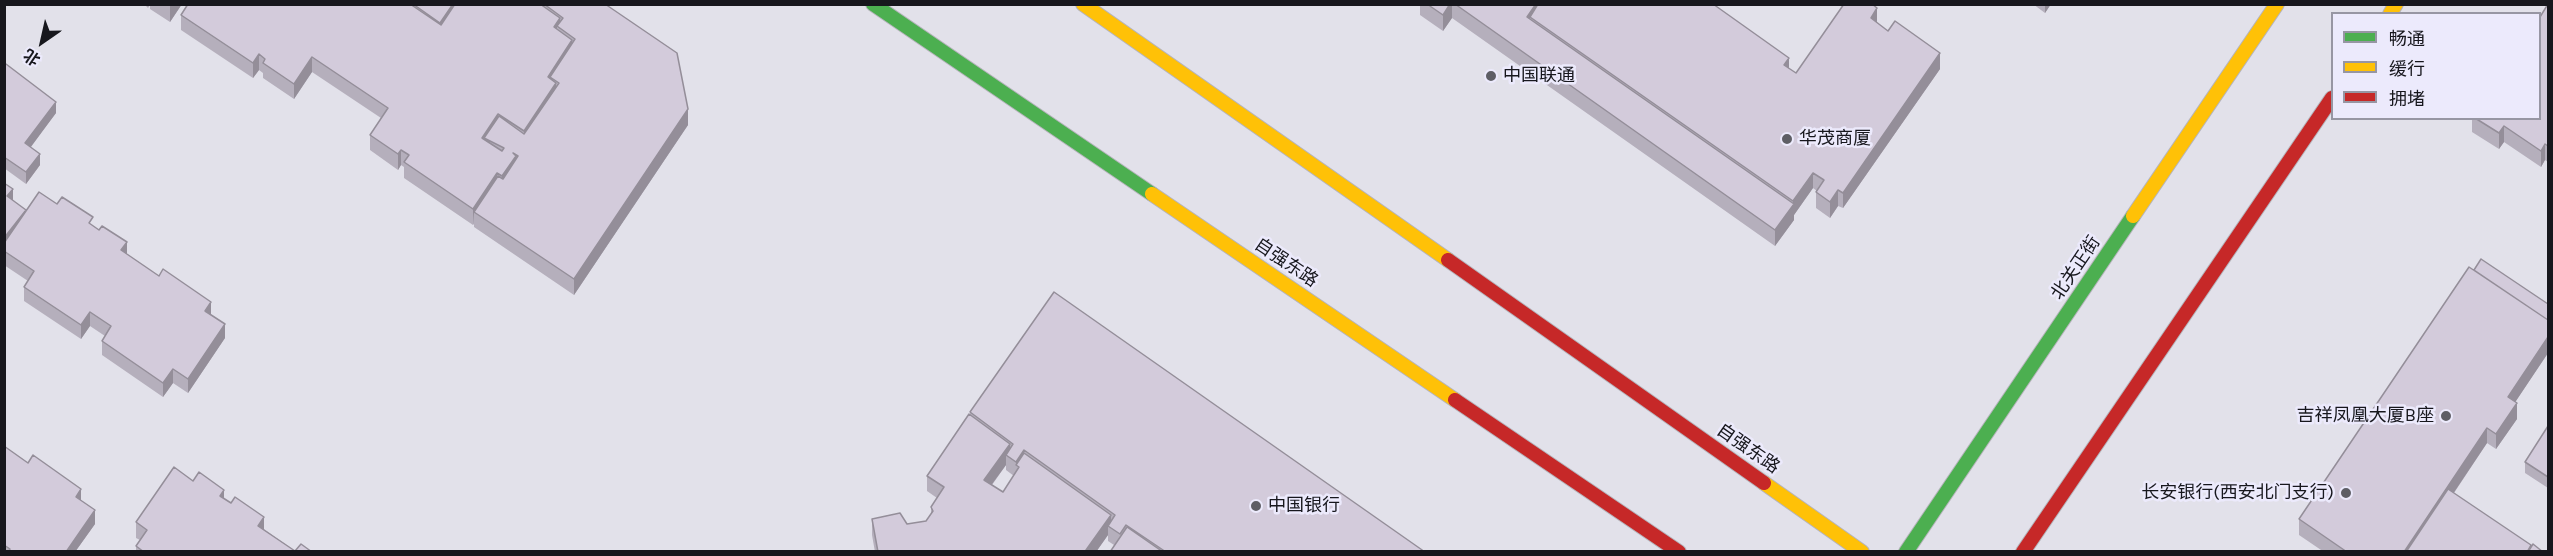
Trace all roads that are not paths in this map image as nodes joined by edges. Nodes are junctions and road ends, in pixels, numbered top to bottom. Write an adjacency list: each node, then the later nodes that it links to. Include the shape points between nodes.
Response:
1 (873, 4): 5 (main road, 自强东路)
2 (1083, 4): 6 (main road, 自强东路)
3 (2277, 4): 7 (main road, 北关正街)
4 (2331, 99): 8 (main road)
5 (1679, 552)
6 (1862, 552)
7 (1906, 552)
8 (2023, 552)

